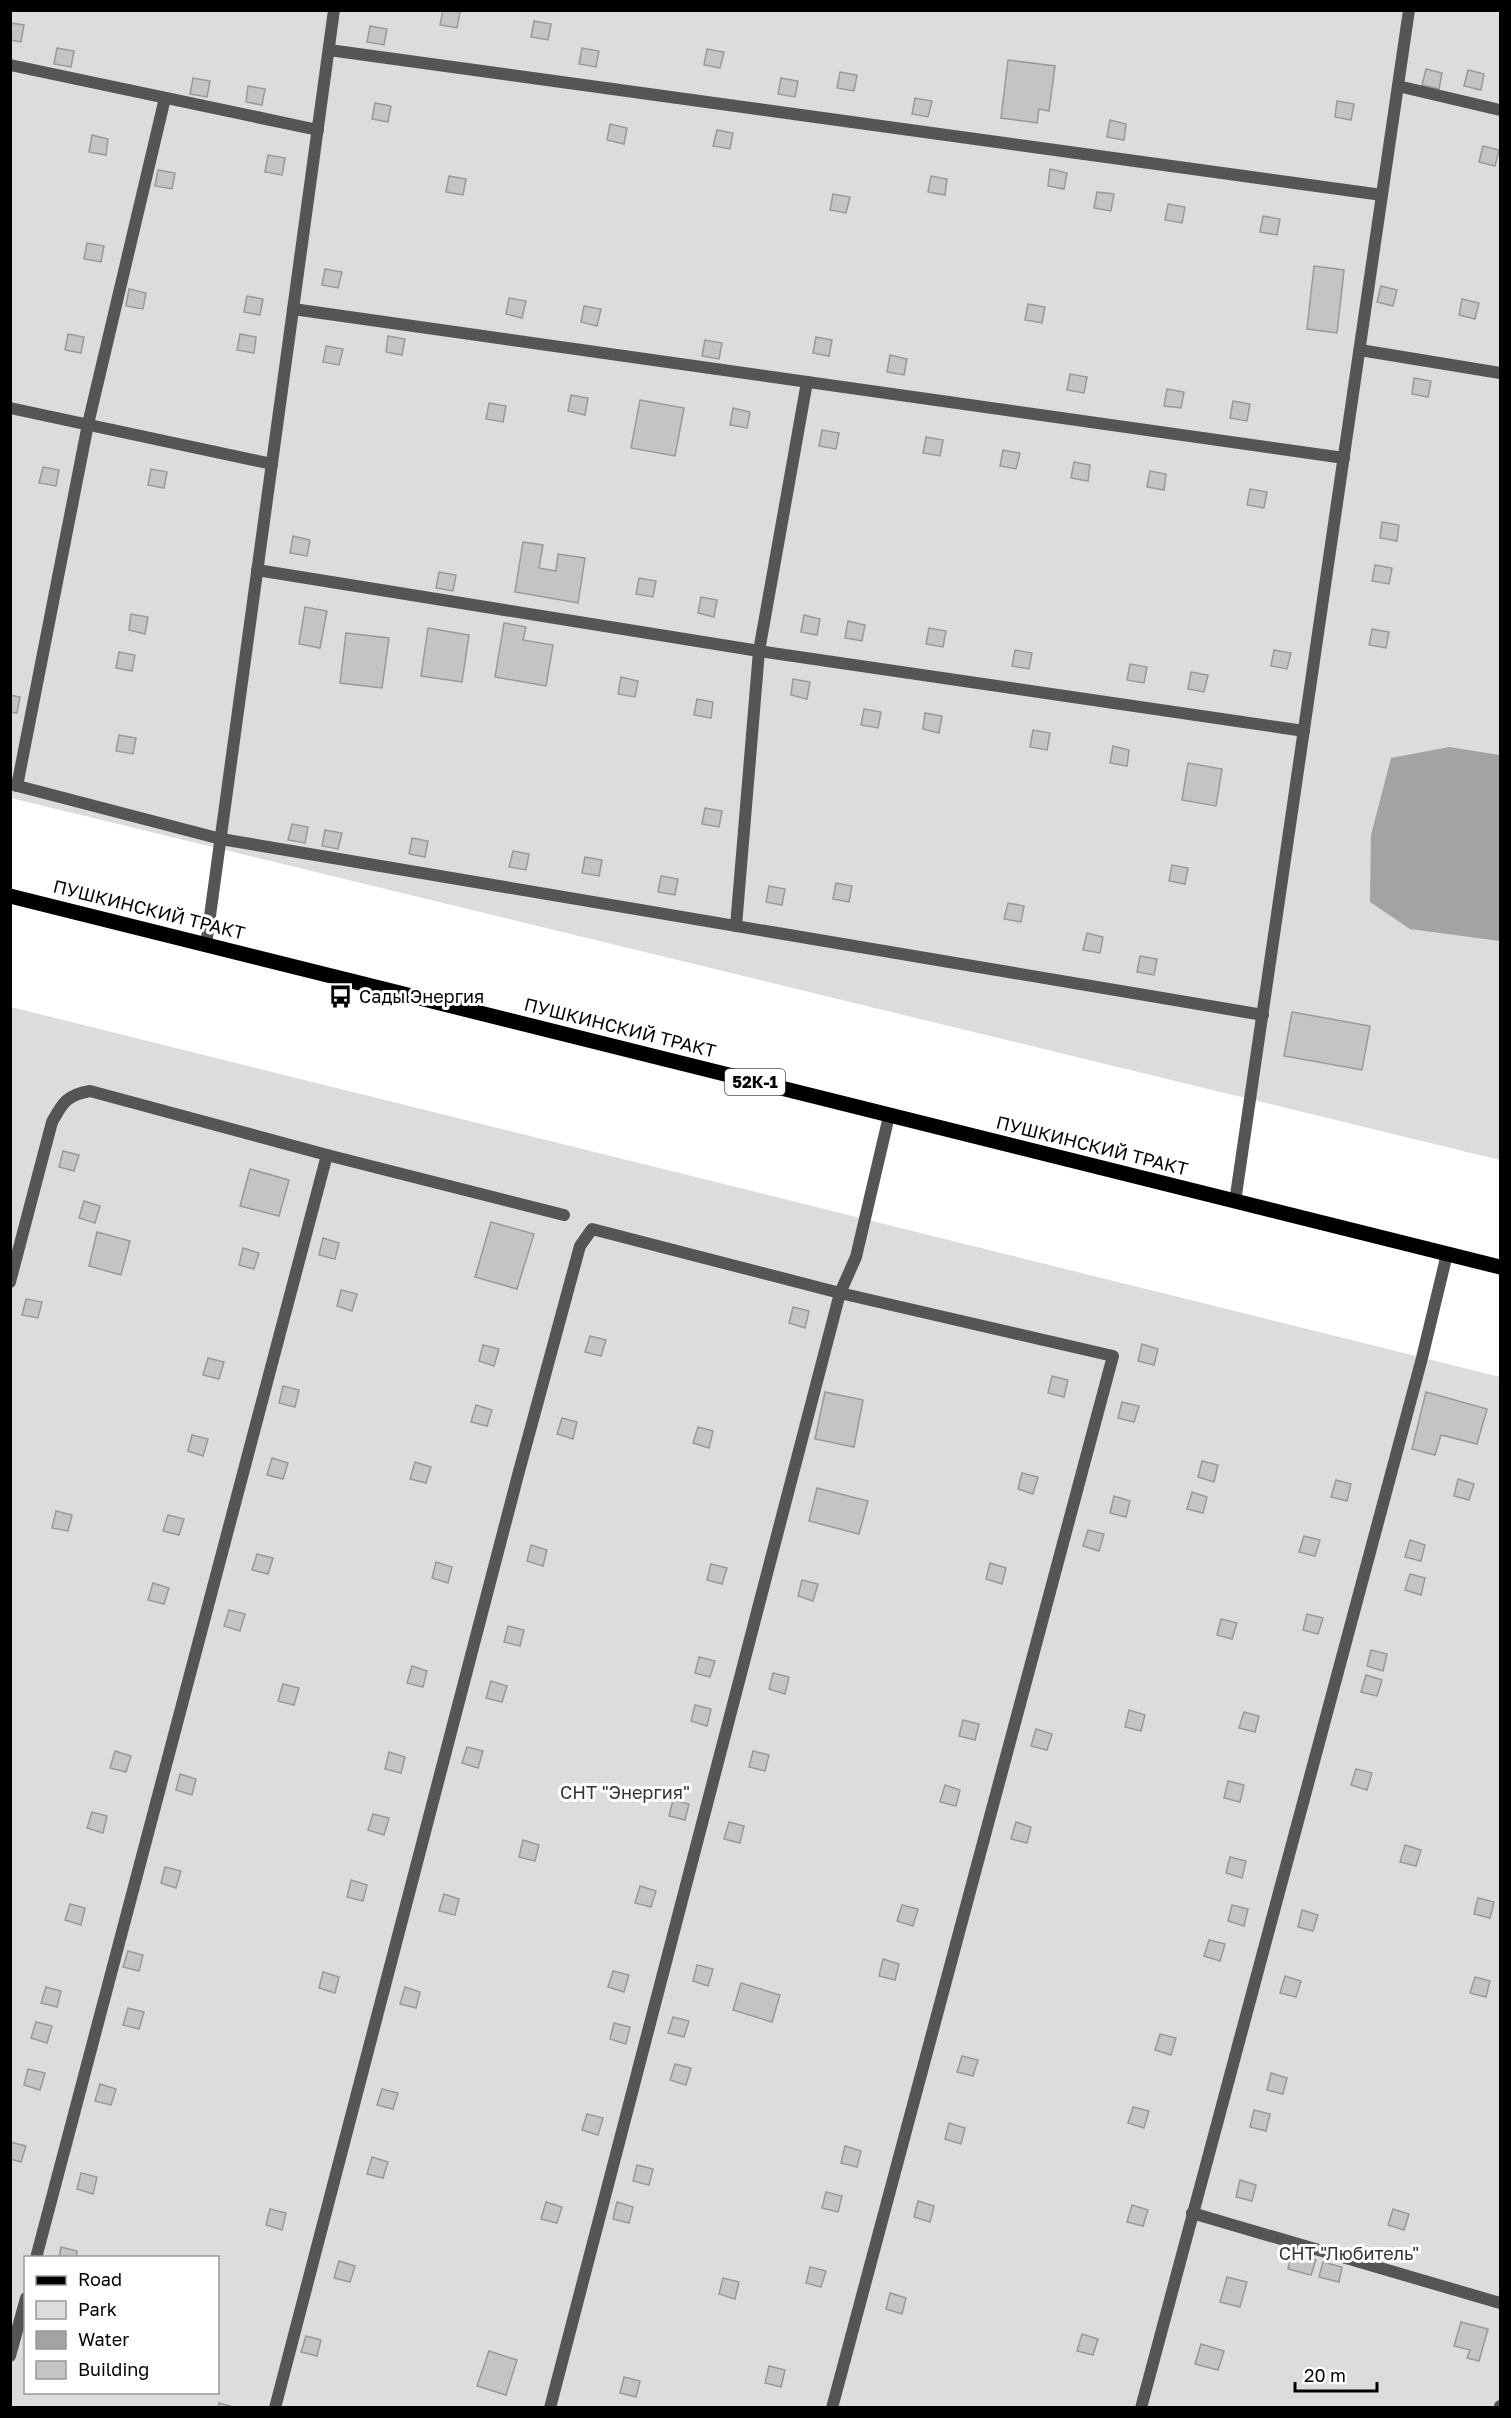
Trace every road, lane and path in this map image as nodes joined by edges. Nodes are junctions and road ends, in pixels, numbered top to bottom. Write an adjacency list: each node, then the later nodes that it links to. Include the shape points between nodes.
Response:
1 (334, 10): 3 (lane)
2 (1409, 10): 5 (lane)
3 (329, 50): 8 (lane); 9 (lane)
4 (10, 65): 6 (lane)
5 (1398, 86): 7 (lane); 9 (lane)
6 (165, 98): 8 (lane); 15 (lane)
7 (1500, 110)
8 (318, 130): 10 (lane)
9 (1382, 195): 11 (lane)
10 (293, 309): 13 (lane); 17 (lane)
11 (1360, 351): 12 (lane); 16 (lane)
12 (1500, 373)
13 (807, 382): 16 (lane); 19 (lane)
14 (10, 408): 15 (lane)
15 (88, 424): 17 (lane); 21 (lane)
16 (1344, 458): 20 (lane)
17 (272, 464): 18 (lane)
18 (257, 570): 19 (lane); 22 (lane)
19 (759, 651): 20 (lane); 24 (lane)
20 (1304, 731): 26 (lane)
21 (14, 785): 22 (lane)
22 (221, 839): 24 (lane); 25 (lane)
23 (10, 896): 25 (main road, ПУШКИНСКИЙ ТРАКТ / 52К-1)
24 (735, 926): 26 (lane)
25 (206, 945): 27 (main road, ПУШКИНСКИЙ ТРАКТ / 52К-1)
26 (1263, 1015): 29 (lane)
27 (889, 1116): 29 (main road, ПУШКИНСКИЙ ТРАКТ / 52К-1); 34 (lane, via 856,1257)
28 (327, 1155): 30 (lane); 33 (lane, via 90,1091 73,1094 52,1122); 36 (lane)
29 (1236, 1202): 31 (main road, ПУШКИНСКИЙ ТРАКТ / 52К-1)
30 (564, 1215)
31 (1447, 1254): 32 (main road, ПУШКИНСКИЙ ТРАКТ / 52К-1); 35 (lane)
32 (1500, 1267)
33 (10, 1282)
34 (840, 1293): 40 (lane, via 592,1229 580,1246); 41 (lane); 42 (lane, via 1113,1356)
35 (1192, 2213): 37 (lane); 43 (lane)
36 (37, 2256)
37 (1500, 2303)
38 (24, 2305): 39 (lane)
39 (10, 2356)
40 (274, 2408)
41 (550, 2408)
42 (832, 2408)
43 (1141, 2408)

